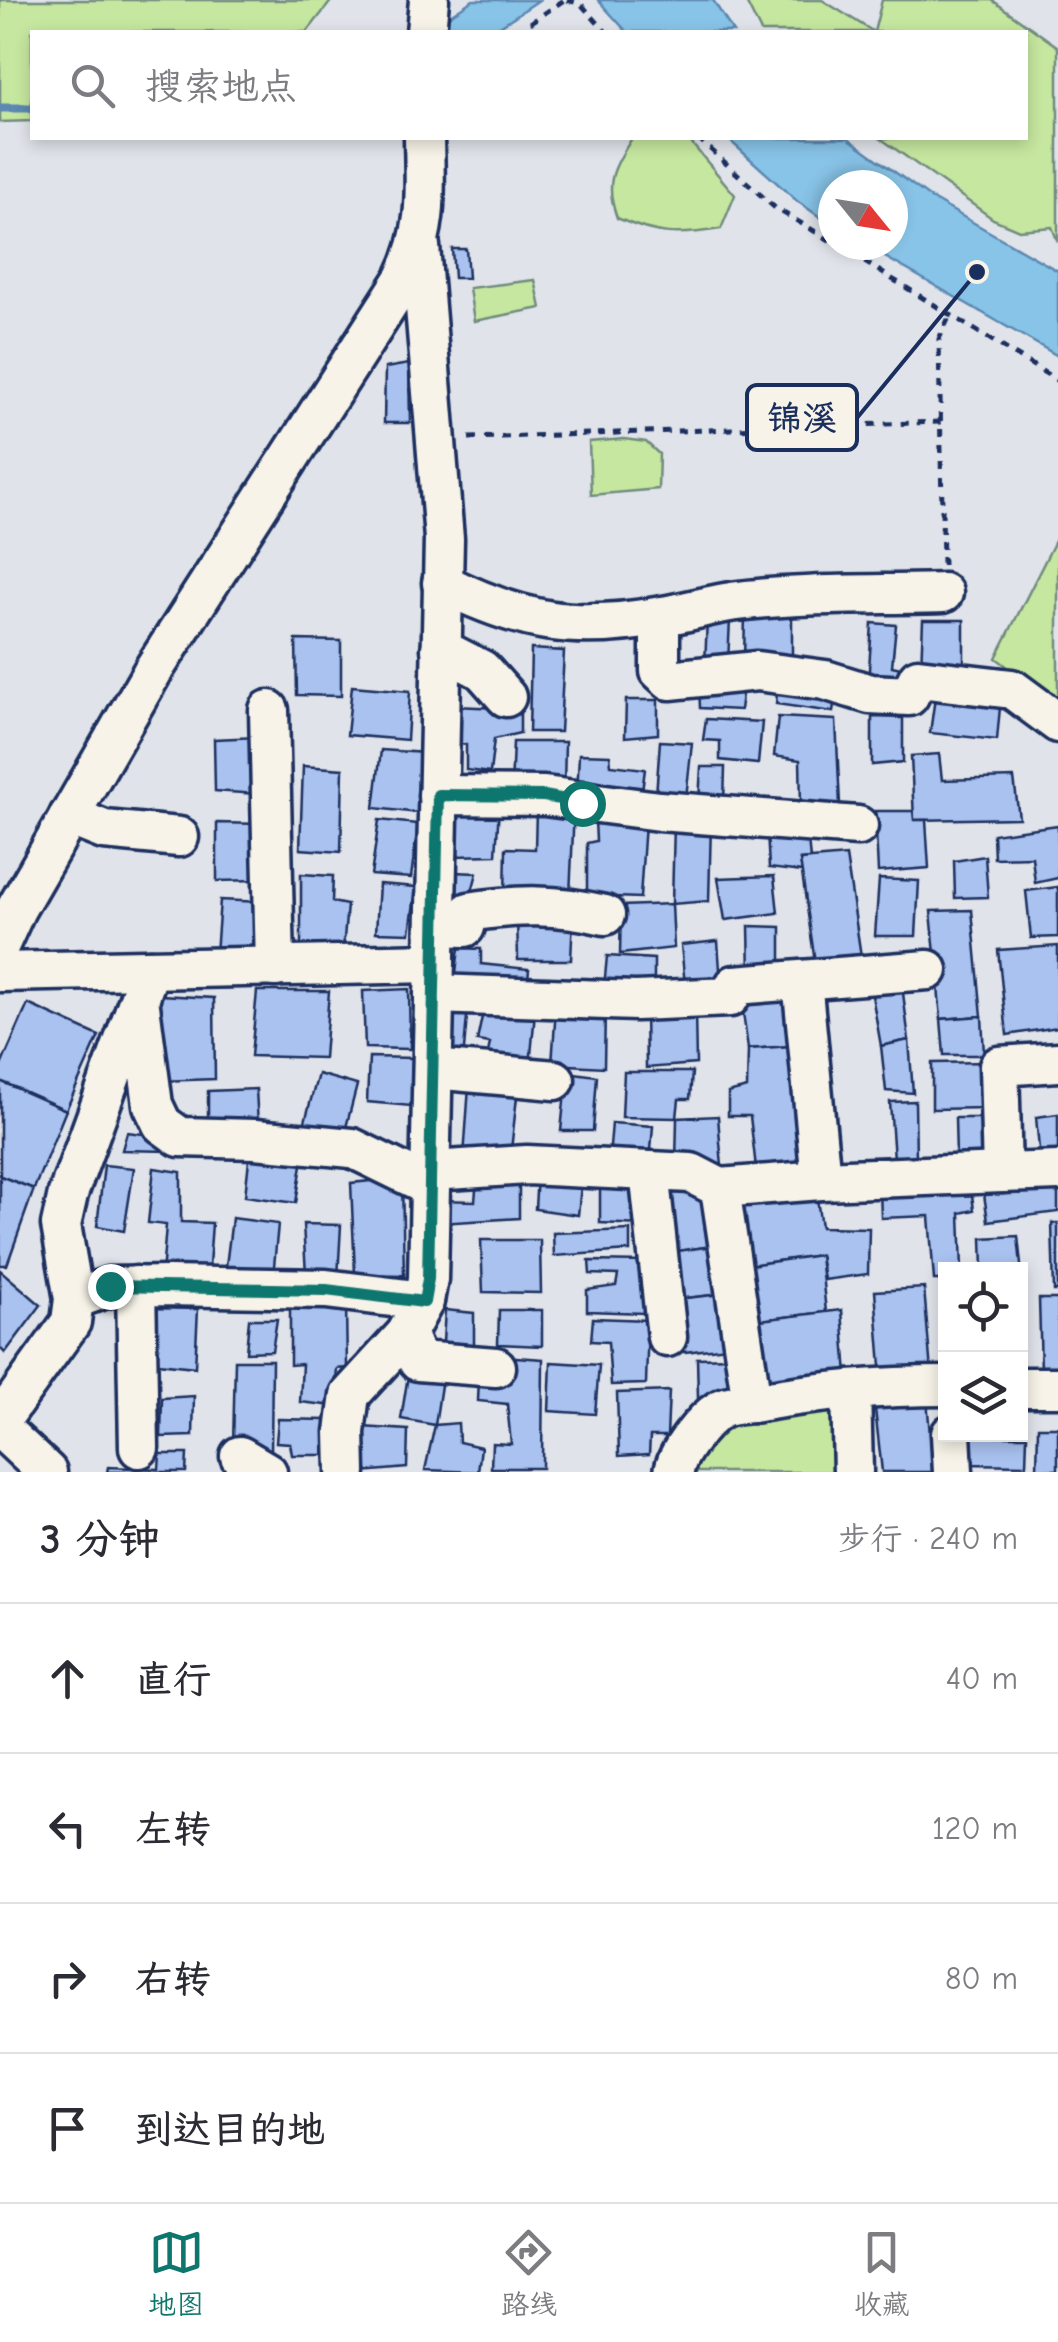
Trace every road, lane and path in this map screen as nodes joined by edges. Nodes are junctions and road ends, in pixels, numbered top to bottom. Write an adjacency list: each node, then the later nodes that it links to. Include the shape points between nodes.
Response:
1 (565, 0): 2 (path); 3 (path, via 581,4)
2 (520, 30)
3 (604, 30)
4 (424, 140): 7 (street)
5 (700, 140): 6 (path, via 774,208)
6 (818, 234)
7 (420, 246): 12 (street); 21 (street)
8 (862, 260): 9 (path)
9 (951, 313): 10 (path); 11 (path, via 939,339)
10 (1058, 381)
11 (942, 422): 12 (path); 14 (path)
12 (436, 439): 13 (street)
13 (442, 583): 15 (street, via 530,619 589,624); 16 (street)
14 (943, 593): 15 (street, via 738,601)
15 (660, 617): 19 (street, via 660,670 670,680 757,671 908,696 918,678 992,685 1012,689)
16 (442, 649): 17 (street, via 482,670); 20 (street)
17 (506, 697)
18 (270, 710): 27 (street)
19 (1058, 724)
20 (438, 795): 22 (street, via 544,796); 25 (street)
21 (69, 816): 23 (street, via 104,830); 26 (street)
22 (858, 826)
23 (179, 837)
24 (605, 914): 25 (street, via 564,905 501,907 469,912 465,927)
25 (436, 926): 30 (street)
26 (0, 944)
27 (275, 967): 30 (street); 32 (street)
28 (928, 970): 31 (street)
29 (0, 972): 32 (street)
30 (435, 979): 31 (street, via 636,1001 730,998 735,985); 34 (street)
31 (802, 980): 42 (street)
32 (145, 984): 36 (street, via 153,1105 162,1124); 45 (street, via 61,1225)
33 (1058, 1062): 40 (street, via 998,1066)
34 (433, 1070): 35 (street); 41 (street)
35 (556, 1080)
36 (180, 1137): 37 (street); 41 (street, via 352,1148)
37 (234, 1167)
38 (649, 1170): 41 (street, via 527,1165); 43 (street, via 691,1173); 47 (street)
39 (1058, 1171): 40 (street)
40 (1002, 1173): 42 (street)
41 (430, 1178): 46 (street, via 428,1279)
42 (821, 1180): 43 (street)
43 (720, 1188): 53 (street)
44 (136, 1286): 45 (street, via 110,1286); 46 (street, via 326,1290); 56 (street)
45 (74, 1299): 54 (street, via 72,1322)
46 (415, 1318): 48 (street, via 418,1362); 58 (street, via 350,1395)
47 (667, 1337)
48 (496, 1368)
49 (938, 1386): 52 (street)
50 (1028, 1387): 51 (street)
51 (1058, 1387)
52 (851, 1390): 53 (street); 60 (street)
53 (752, 1403): 59 (street, via 720,1409 688,1442)
54 (0, 1425): 57 (street)
55 (952, 1442): 61 (street)
56 (139, 1448)
57 (47, 1472)
58 (346, 1472)
59 (674, 1472)
60 (853, 1472)
61 (953, 1472)

